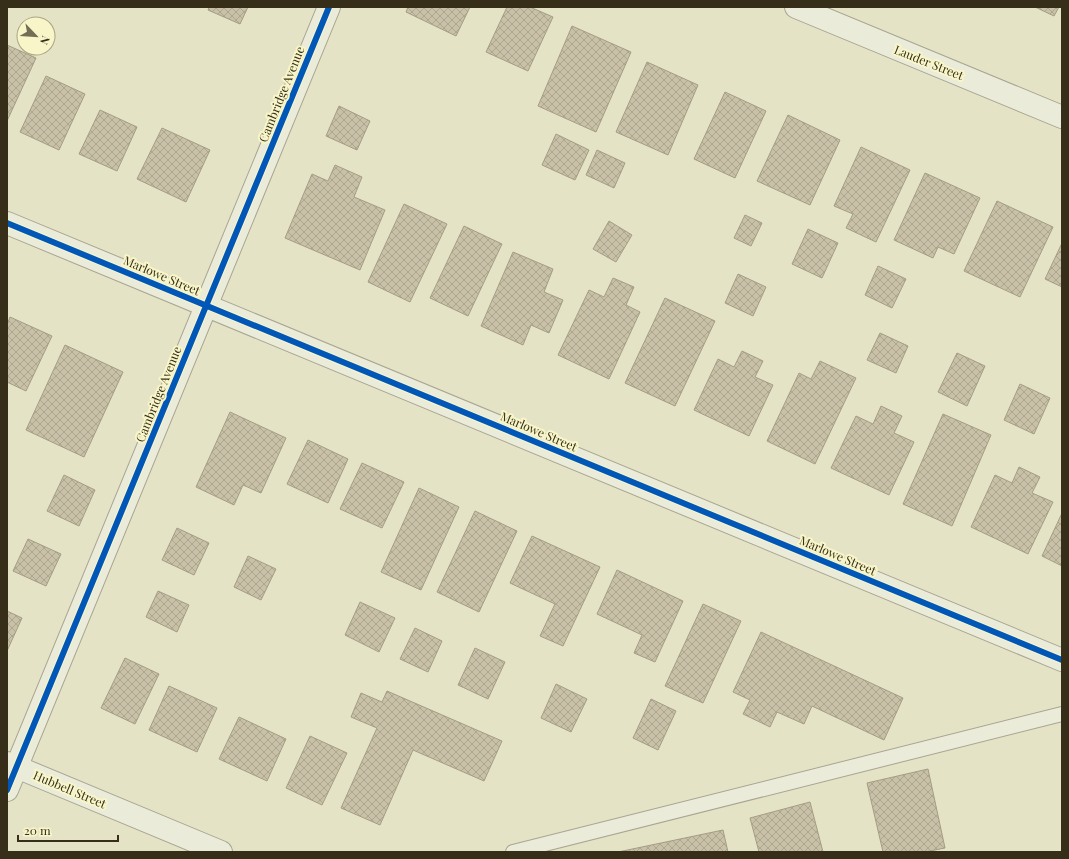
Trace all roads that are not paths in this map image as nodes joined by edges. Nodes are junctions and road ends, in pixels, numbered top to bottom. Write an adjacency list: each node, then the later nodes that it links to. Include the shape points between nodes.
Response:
1 (329, 7): 5 (street, Cambridge Avenue)
2 (796, 7): 3 (street, Lauder Street)
3 (1062, 117)
4 (7, 223): 5 (street, Marlowe Street)
5 (206, 305): 6 (street, Marlowe Street); 8 (street, Cambridge Avenue)
6 (1062, 660)
7 (1062, 714): 11 (lane)
8 (12, 765): 9 (street, Cambridge Avenue); 10 (street, Hubbell Street)
9 (7, 790)
10 (221, 852)
11 (513, 852)

